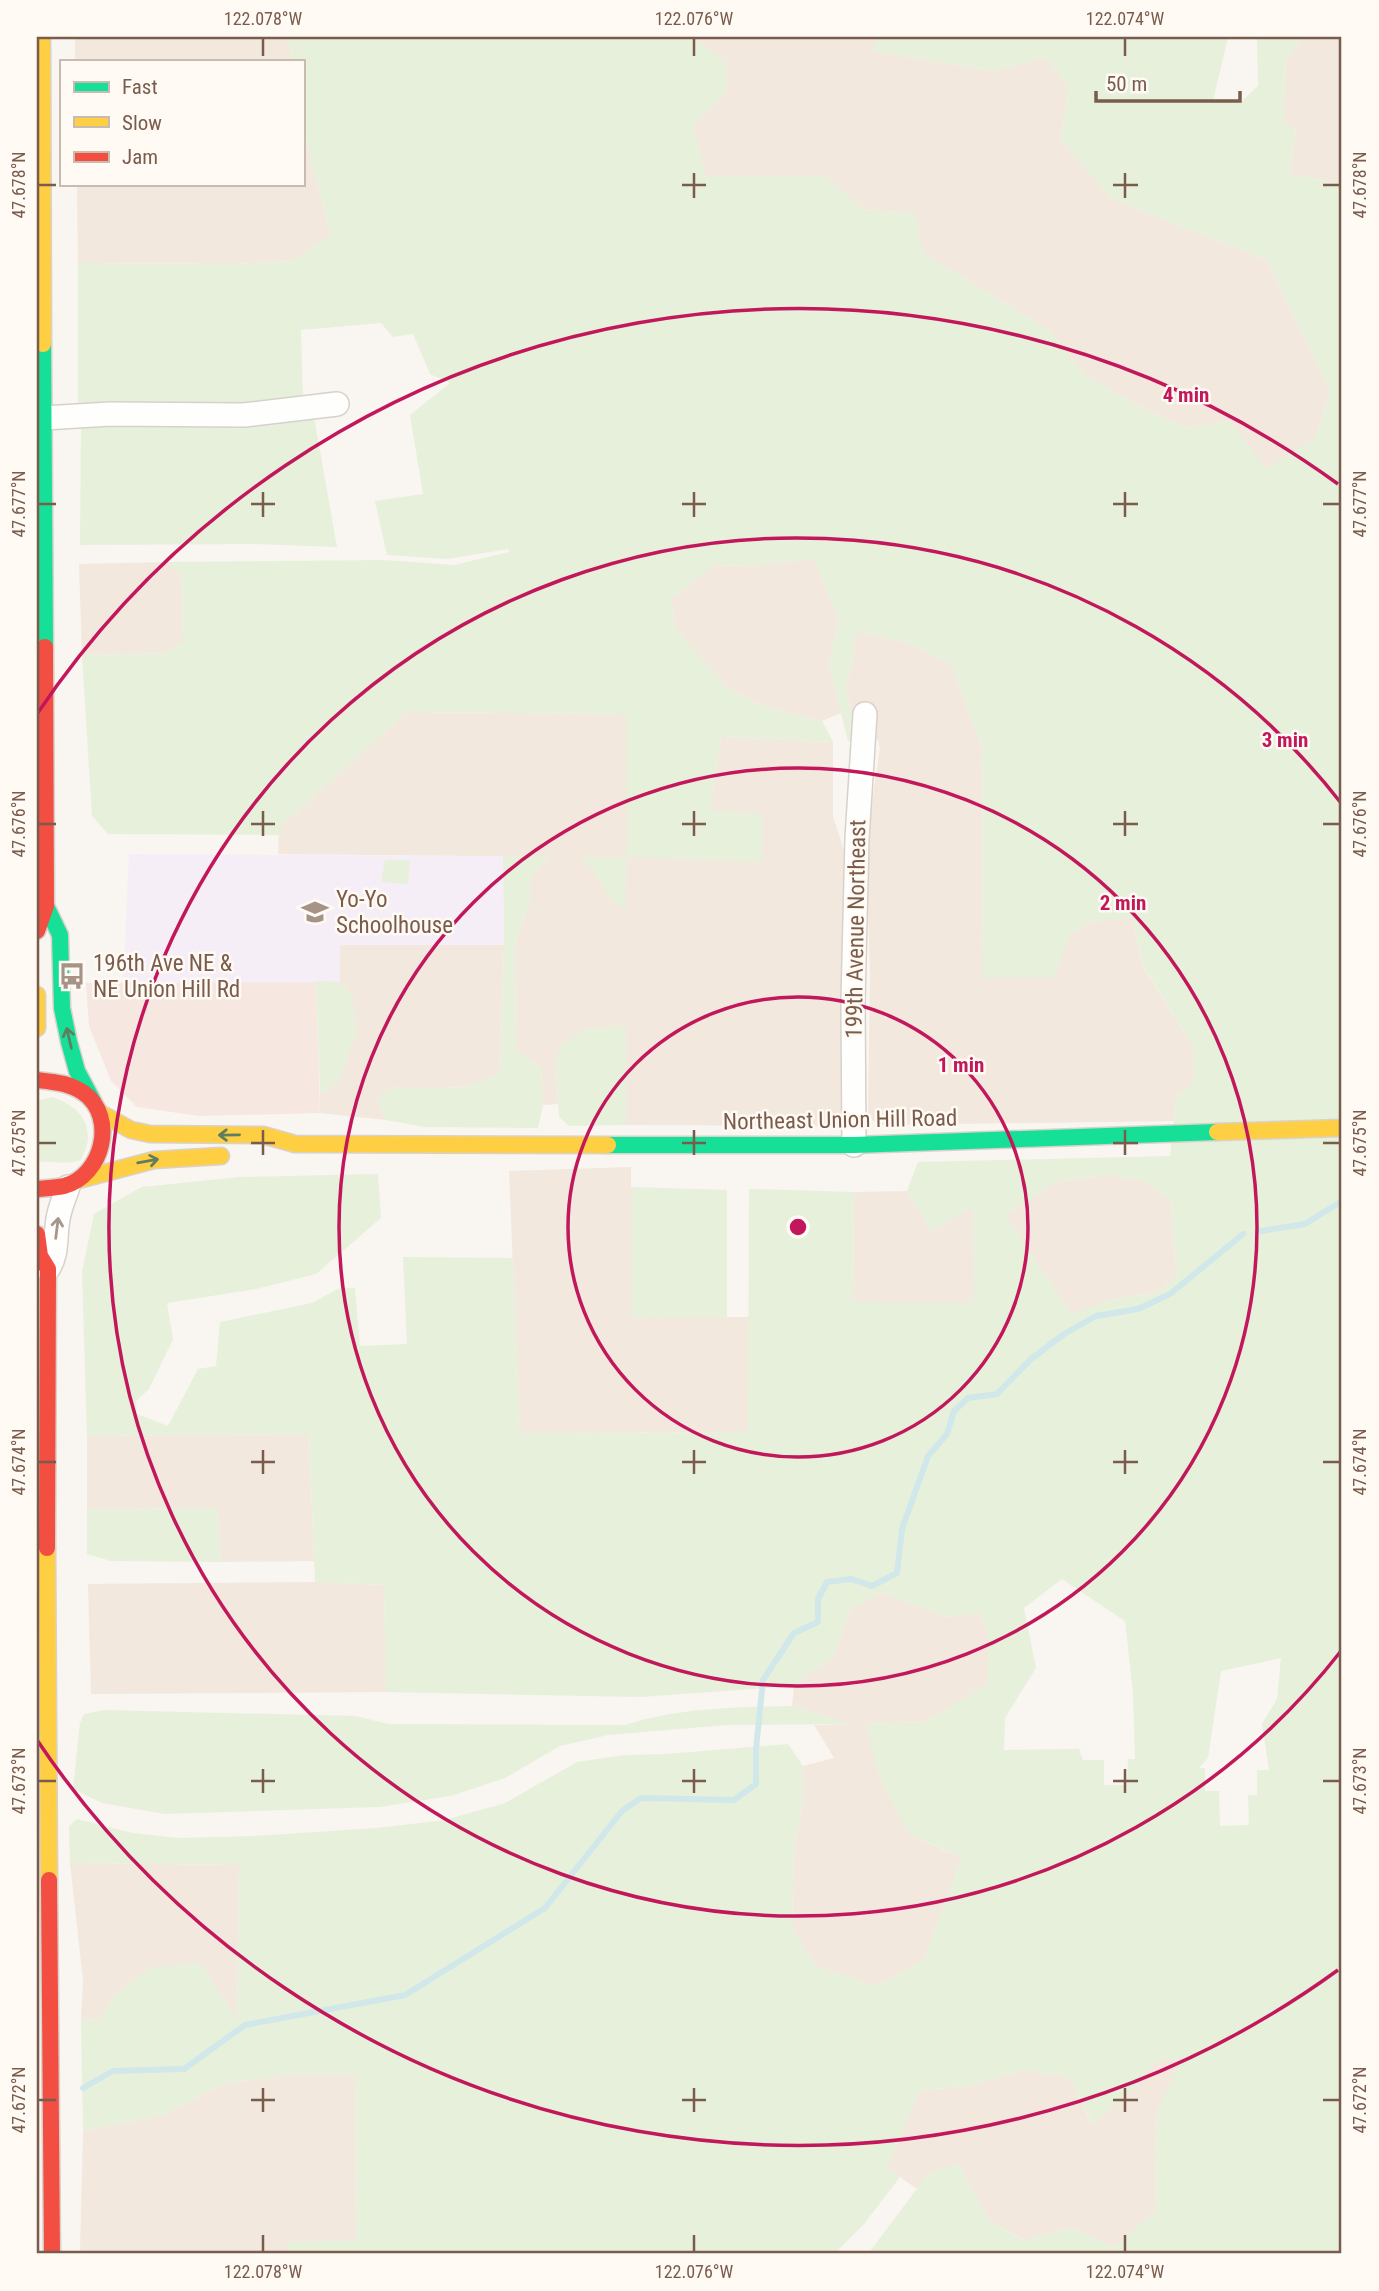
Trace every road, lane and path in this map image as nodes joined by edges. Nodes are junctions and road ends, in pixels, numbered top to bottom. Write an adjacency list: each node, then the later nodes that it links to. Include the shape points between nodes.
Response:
1 (42, 37): 3 (street)
2 (337, 404): 3 (street, via 244,415)
3 (44, 418): 5 (street)
4 (865, 714): 13 (street, 199th Avenue Northeast, via 856,838)
5 (46, 906): 6 (street); 10 (street, one-way to 5, via 77,1072 69,1042 62,1008 60,935)
6 (37, 931)
7 (37, 995): 8 (street)
8 (37, 1028)
9 (37, 1080): 10 (street, Northeast Union Hill Road, via 67,1082)
10 (97, 1107): 12 (street, Northeast Union Hill Road, one-way to 10, via 263,1135 150,1134 131,1130); 16 (street, via 104,1131 102,1149 95,1166)
11 (1342, 1128): 13 (street, Northeast Union Hill Road)
12 (295, 1144): 13 (street, Northeast Union Hill Road); 14 (street, Northeast Union Hill Road)
13 (854, 1145)
14 (274, 1152)
15 (237, 1156): 16 (street, one-way to 15, via 154,1160)
16 (75, 1183): 17 (street); 19 (street, one-way to 16, via 55,1258 59,1213)
17 (37, 1189)
18 (37, 1234): 19 (street, via 40,1256)
19 (48, 1269): 20 (street)
20 (52, 2254)

